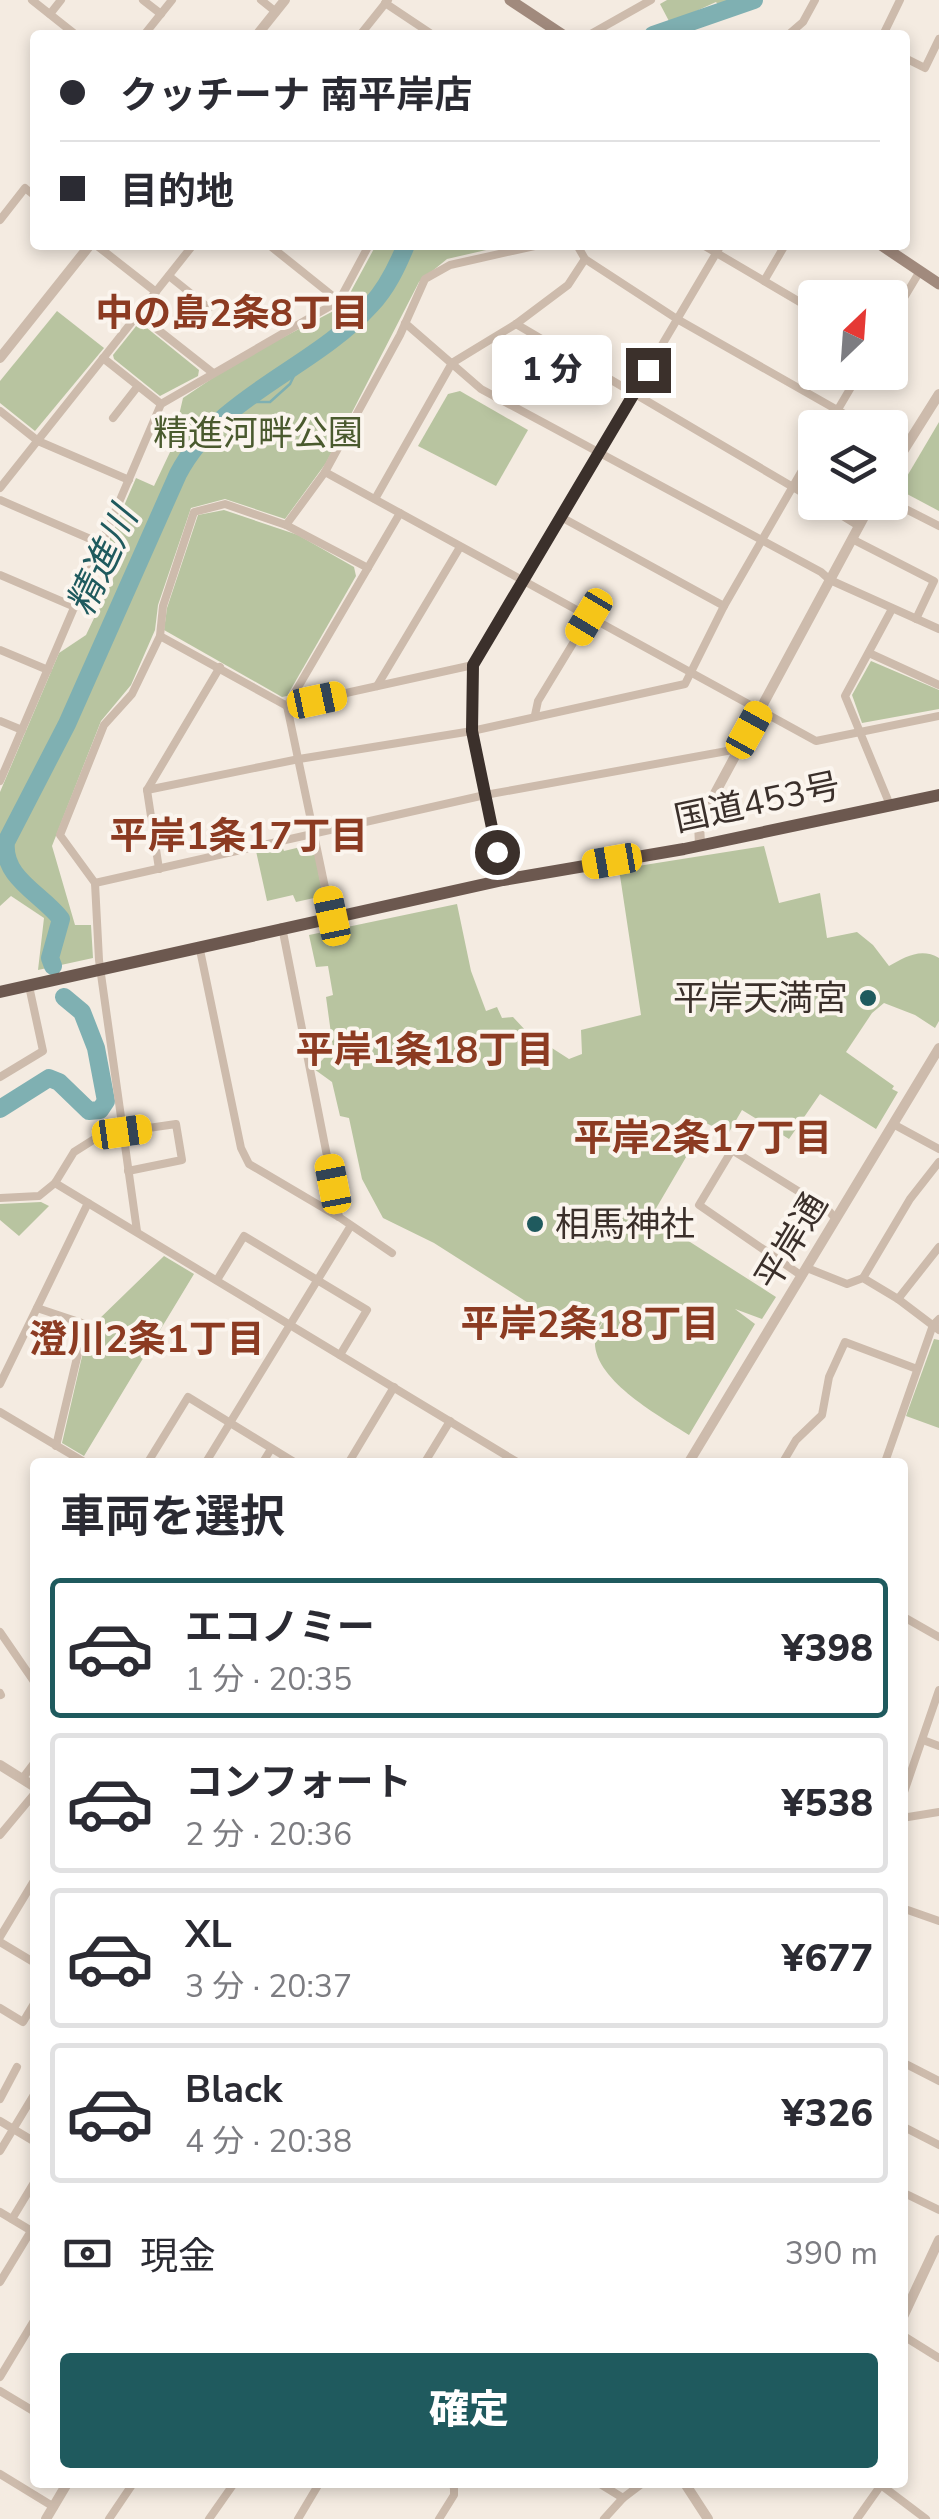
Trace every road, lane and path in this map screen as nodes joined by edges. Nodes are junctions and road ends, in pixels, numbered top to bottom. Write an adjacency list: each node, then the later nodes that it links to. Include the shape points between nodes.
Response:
1 (32, 0): 13 (street)
2 (61, 0): 13 (street)
3 (144, 0): 14 (street)
4 (172, 0): 14 (street)
5 (261, 0): 12 (street)
6 (285, 0): 12 (street)
7 (510, 0): 20 (main road)
8 (652, 0): 21 (street)
9 (815, 0): 22 (street)
10 (900, 0): 23 (street)
11 (386, 2): 18 (street); 19 (street)
12 (276, 12): 17 (street)
13 (50, 14): 15 (street)
14 (161, 14): 16 (street)
15 (70, 30)
16 (149, 30)
17 (261, 30)
18 (364, 30)
19 (426, 30)
20 (555, 30)
21 (598, 30)
22 (794, 30)
23 (885, 30)
24 (939, 39): 25 (street, via 925,68)
25 (910, 60)
26 (30, 192): 27 (street, via 26,188)
27 (0, 220)
28 (89, 250): 53 (street)
29 (100, 250): 45 (street)
30 (189, 250): 41 (street)
31 (275, 250): 47 (street)
32 (366, 250): 47 (street)
33 (517, 250): 51 (street, via 450,265 424,279)
34 (580, 250): 39 (street)
35 (718, 250): 50 (street)
36 (720, 250): 42 (street)
37 (782, 250): 42 (street)
38 (888, 250): 40 (main road)
39 (585, 259): 50 (street); 52 (street, via 568,285)
40 (920, 271): 43 (main road); 44 (street)
41 (169, 276): 45 (street); 48 (street)
42 (764, 281): 46 (street)
43 (939, 284)
44 (908, 291)
45 (156, 292): 49 (street)
46 (798, 300)
47 (340, 301): 56 (street)
48 (209, 308)
49 (138, 314): 54 (street); 56 (street)
50 (678, 319): 59 (street); 61 (street)
51 (405, 324): 55 (street); 67 (street)
52 (516, 324): 55 (street); 59 (street)
53 (0, 358)
54 (103, 358): 57 (street); 64 (street)
55 (452, 363): 66 (street, via 481,388); 74 (street)
56 (213, 373): 60 (street)
57 (138, 386): 60 (street); 63 (street)
58 (939, 394): 65 (street)
59 (634, 395): 66 (street); 70 (street)
60 (161, 404): 69 (street)
61 (834, 410)
62 (0, 411): 64 (street)
63 (113, 418)
64 (38, 441): 69 (street); 71 (street)
65 (908, 443)
66 (599, 453): 77 (street); 84 (street)
67 (325, 472): 74 (street); 80 (street)
68 (798, 476): 70 (street)
69 (129, 480): 85 (street)
70 (792, 486): 72 (street); 84 (street)
71 (0, 488)
72 (798, 489)
73 (0, 500): 85 (street)
74 (375, 500): 76 (street)
75 (908, 510): 82 (street)
76 (400, 513): 86 (street); 87 (street)
77 (561, 517): 90 (street); 91 (street)
78 (849, 520): 81 (street)
79 (862, 520): 81 (street)
80 (286, 525): 87 (street); 97 (street, via 225,504 194,512 163,606)
81 (859, 526): 83 (street)
82 (939, 526)
83 (852, 540): 89 (street); 95 (street, via 934,581)
84 (760, 541): 89 (street); 91 (street)
85 (102, 544): 92 (street)
86 (460, 547): 90 (street); 105 (street)
87 (368, 568): 106 (street)
88 (0, 575): 92 (street)
89 (830, 580): 93 (street); 107 (street)
90 (523, 582): 94 (street); 100 (street)
91 (724, 606): 103 (street)
92 (74, 607): 102 (street)
93 (892, 608): 95 (street); 99 (street)
94 (589, 617): 103 (street); 108 (street)
95 (916, 619): 96 (street)
96 (939, 630)
97 (160, 636): 101 (street); 125 (street, via 132,694 104,726 60,834)
98 (0, 650): 102 (street)
99 (869, 653): 104 (street); 113 (street, via 845,696)
100 (473, 665): 105 (street); 112 (street)
101 (220, 667): 106 (street); 117 (street)
102 (48, 670): 111 (street)
103 (689, 672): 107 (street); 108 (street, via 685,684)
104 (939, 685)
105 (377, 686): 106 (street)
106 (287, 706): 115 (street)
107 (759, 711): 113 (street, via 816,742); 114 (street)
108 (535, 715): 112 (street)
109 (939, 716): 113 (street)
110 (0, 721): 111 (street)
111 (22, 730): 116 (street)
112 (472, 731): 115 (street); 118 (street)
113 (860, 732): 120 (street)
114 (738, 749): 118 (street); 122 (street, via 699,823)
115 (299, 759): 117 (street); 121 (street)
116 (0, 781)
117 (146, 790): 123 (street)
118 (485, 795): 121 (street); 124 (street)
119 (939, 795): 120 (highway, 国道453号)
120 (890, 806): 122 (highway, 国道453号)
121 (314, 833): 123 (street); 126 (street)
122 (700, 845): 124 (highway, 国道453号)
123 (160, 869): 125 (street)
124 (503, 880): 126 (highway, 国道453号)
125 (95, 884): 129 (street)
126 (332, 916): 127 (highway, 国道453号)
127 (282, 927): 128 (highway, 国道453号); 142 (street)
128 (200, 950): 129 (highway, 国道453号); 142 (street, via 248,1164)
129 (101, 971): 130 (highway, 国道453号); 135 (street)
130 (29, 986): 131 (highway, 国道453号); 133 (street, via 42,1051)
131 (0, 992)
132 (939, 1048): 134 (street, 平岸通)
133 (0, 1078)
134 (893, 1124): 136 (street); 143 (street, 平岸通)
135 (121, 1128): 138 (street); 138 (street, via 176,1124 182,1160); 139 (street, via 74,1152)
136 (939, 1149)
137 (939, 1162): 149 (street)
138 (128, 1171): 145 (street)
139 (55, 1182): 140 (street, via 39,1196); 141 (street)
140 (0, 1198)
141 (88, 1202): 145 (street); 153 (street)
142 (339, 1217): 144 (street)
143 (836, 1220): 148 (street, 平岸通); 148 (street, via 732,1150 699,1205)
144 (350, 1227): 147 (street); 151 (street)
145 (138, 1231): 150 (street)
146 (939, 1247): 152 (street)
147 (392, 1252)
148 (804, 1272): 149 (street, via 846,1284); 175 (street, 平岸通)
149 (863, 1278): 152 (street)
150 (217, 1280): 151 (street, via 244,1236); 154 (street)
151 (317, 1280): 154 (street); 156 (street, via 367,1310)
152 (898, 1299): 155 (street)
153 (37, 1308): 158 (street); 163 (street, via 85,1324)
154 (290, 1324): 156 (street); 162 (street)
155 (937, 1325): 157 (street)
156 (340, 1354): 159 (street)
157 (917, 1369): 176 (street, via 845,1342 822,1415); 177 (street)
158 (0, 1384)
159 (394, 1387): 161 (street); 171 (street)
160 (0, 1412): 163 (street)
161 (450, 1422): 165 (street); 172 (street)
162 (230, 1423): 164 (street); 167 (street, via 188,1397); 168 (street)
163 (56, 1446): 166 (street)
164 (271, 1448): 169 (street); 170 (street)
165 (498, 1451): 173 (street); 174 (street)
166 (77, 1458)
167 (150, 1458)
168 (208, 1458)
169 (265, 1458)
170 (287, 1458)
171 (351, 1458)
172 (428, 1458)
173 (494, 1458)
174 (511, 1458)
175 (693, 1458)
176 (785, 1458)
177 (886, 1458)
178 (908, 1619): 180 (street)
179 (0, 1632): 181 (street)
180 (939, 1636)
181 (30, 1675)
182 (939, 1690): 183 (street)
183 (923, 1740): 184 (street); 188 (street)
184 (939, 1746)
185 (0, 1765): 187 (street)
186 (30, 1769): 187 (street)
187 (22, 1779): 189 (street)
188 (908, 1781)
189 (30, 1786)
190 (30, 1796): 193 (street)
191 (939, 1812): 192 (street)
192 (908, 1817)
193 (0, 1835)
194 (30, 1888): 197 (street)
195 (908, 1910): 196 (street)
196 (939, 1921)
197 (0, 1939): 198 (street)
198 (30, 1960)
199 (0, 2008): 200 (street, via 23,2022)
200 (30, 2010)
201 (908, 2065): 203 (street)
202 (18, 2067): 204 (street)
203 (939, 2080)
204 (0, 2099)
205 (30, 2101): 207 (street)
206 (0, 2122): 207 (street)
207 (13, 2129): 209 (street); 211 (street)
208 (908, 2129): 210 (street)
209 (30, 2139)
210 (939, 2145)
211 (0, 2150)
212 (30, 2189): 216 (street)
213 (908, 2195): 214 (street)
214 (939, 2210)
215 (0, 2212): 216 (street)
216 (12, 2219): 217 (street)
217 (30, 2230)
218 (30, 2237): 220 (street)
219 (939, 2240): 221 (street)
220 (0, 2282)
221 (908, 2306)
222 (30, 2328): 225 (street)
223 (908, 2339): 224 (street)
224 (939, 2358)
225 (0, 2377)
226 (0, 2390): 227 (street)
227 (30, 2409)
228 (0, 2474): 240 (street)
229 (64, 2488): 240 (street)
230 (130, 2488): 242 (street)
231 (231, 2488): 243 (street)
232 (316, 2488): 244 (street)
233 (453, 2488): 245 (street)
234 (607, 2488): 239 (street)
235 (636, 2488): 239 (street)
236 (688, 2488): 247 (street)
237 (878, 2488): 248 (street)
238 (884, 2488): 249 (street)
239 (623, 2498): 246 (street)
240 (54, 2506): 241 (street)
241 (46, 2519)
242 (109, 2519)
243 (210, 2519)
244 (298, 2519)
245 (439, 2519)
246 (604, 2519)
247 (708, 2519)
248 (856, 2519)
249 (926, 2519)

